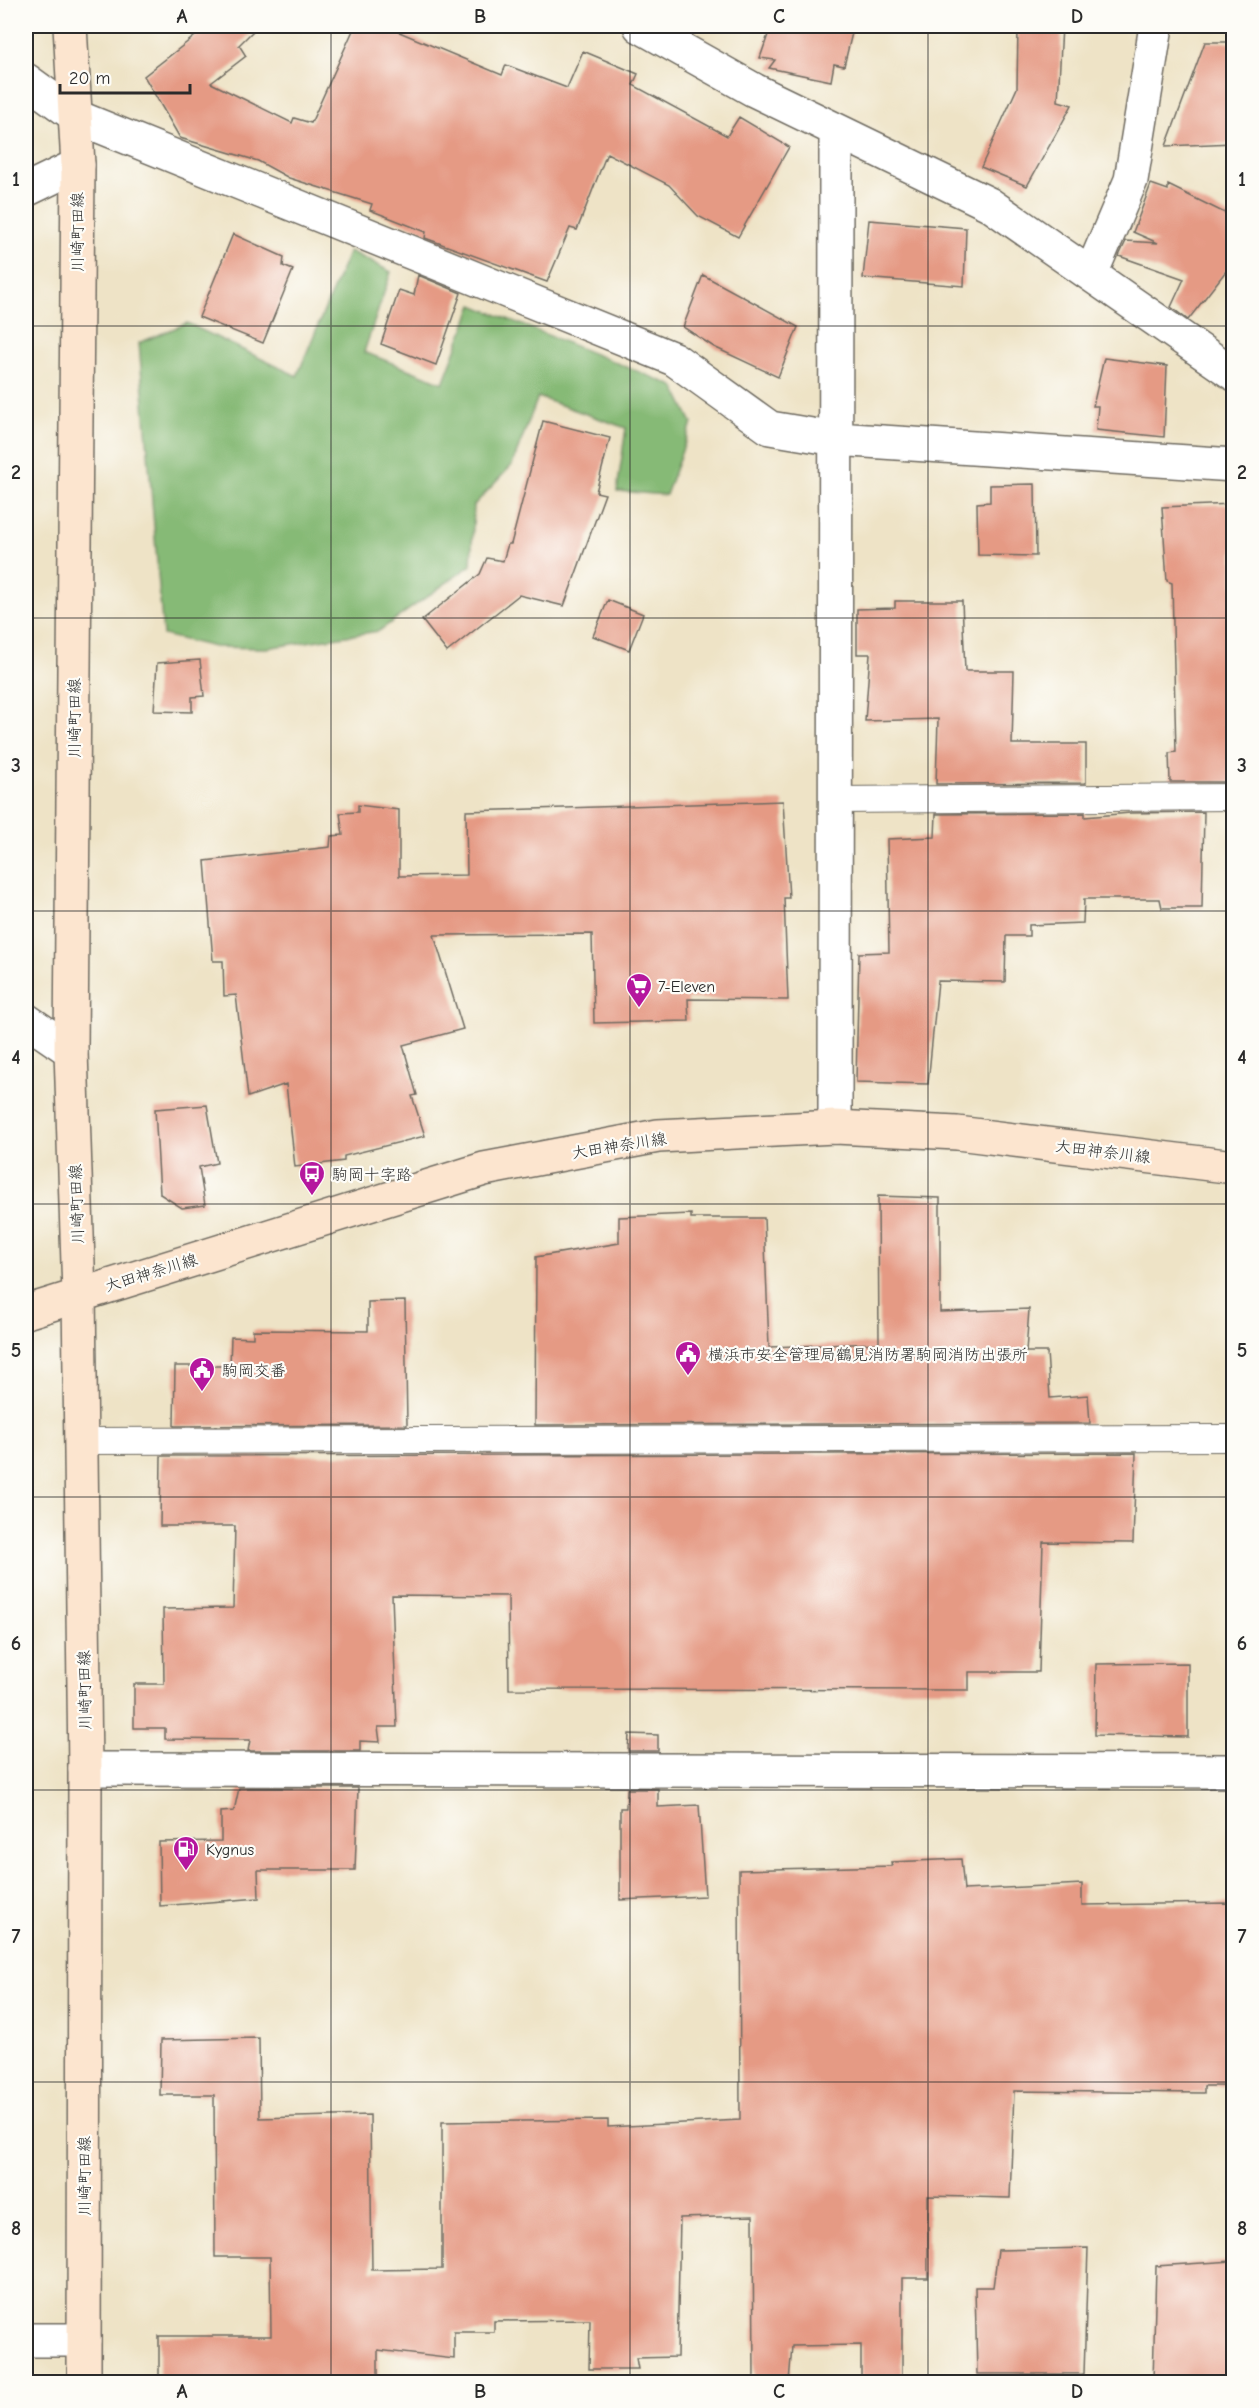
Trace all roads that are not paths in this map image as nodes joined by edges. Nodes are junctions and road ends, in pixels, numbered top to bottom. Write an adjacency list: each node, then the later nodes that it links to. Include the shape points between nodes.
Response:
1 (70, 26): 5 (main road, 川崎町田線)
2 (640, 26): 6 (street, via 754,90)
3 (1156, 26): 9 (street, via 1131,180)
4 (26, 80): 5 (street)
5 (77, 117): 7 (main road, 川崎町田線); 11 (street, via 674,359 770,428)
6 (836, 130): 9 (street, via 989,204); 11 (street)
7 (78, 165): 8 (street); 16 (main road, 川崎町田線)
8 (26, 190)
9 (1091, 274): 10 (street)
10 (1233, 374)
11 (836, 439): 12 (street); 14 (street)
12 (1233, 465)
13 (1233, 797): 14 (lane)
14 (836, 800): 17 (street)
15 (26, 1020): 16 (street)
16 (71, 1051): 19 (main road, 川崎町田線)
17 (835, 1127): 18 (main road, 大田神奈川線, via 957,1133); 19 (main road, 大田神奈川線, via 658,1136 484,1169)
18 (1233, 1167)
19 (79, 1294): 20 (main road, 大田神奈川線); 22 (main road, 川崎町田線)
20 (26, 1312)
21 (1233, 1438): 22 (lane)
22 (81, 1441): 23 (main road, 川崎町田線)
23 (85, 1769): 24 (street); 26 (main road, 川崎町田線)
24 (1233, 1771)
25 (26, 2340): 26 (street)
26 (84, 2340): 27 (main road, 川崎町田線)
27 (84, 2382)

